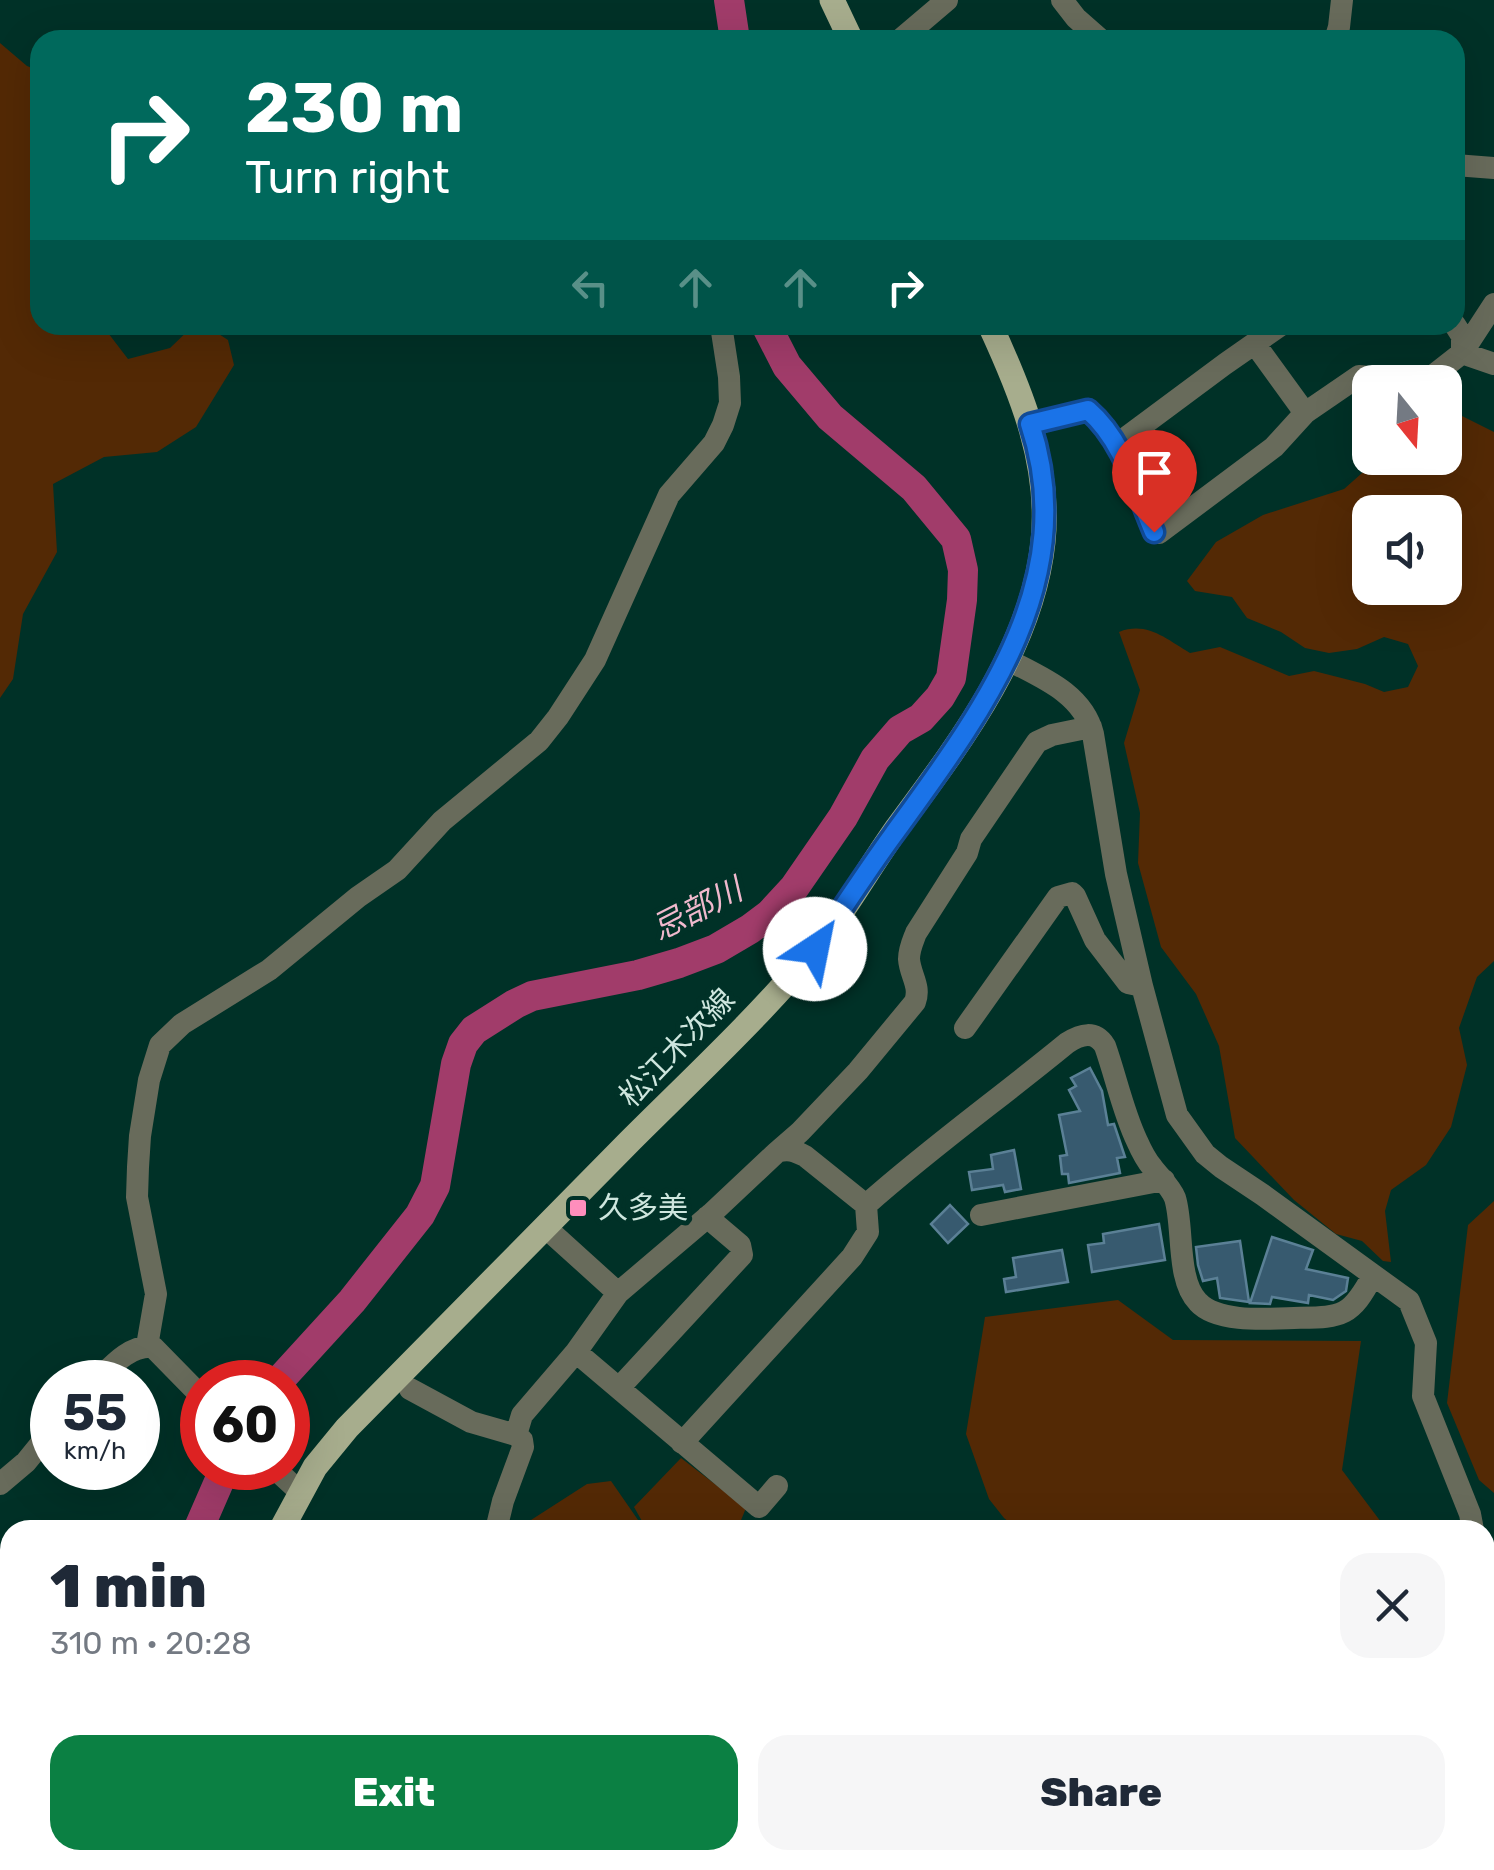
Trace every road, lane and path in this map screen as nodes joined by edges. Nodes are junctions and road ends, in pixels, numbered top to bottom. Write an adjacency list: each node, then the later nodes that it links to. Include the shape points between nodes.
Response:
1 (832, 0): 5 (main road)
2 (947, 0): 6 (street)
3 (1062, 0): 7 (street)
4 (1342, 0): 8 (street)
5 (846, 30)
6 (912, 30)
7 (1090, 30)
8 (1338, 30)
9 (1465, 166): 10 (street)
10 (1494, 168)
11 (1494, 304): 17 (street)
12 (722, 335): 34 (street, via 730,403 723,425 669,495 596,660 558,717 396,870 160,1045 140,1136 137,1197 156,1294)
13 (995, 335): 20 (main road, 松江木次線)
14 (1268, 335): 16 (street)
15 (1461, 335): 17 (street)
16 (1256, 344): 19 (street); 21 (street)
17 (1462, 353): 18 (street); 19 (street, via 1425,382 1358,376)
18 (1494, 364)
19 (1305, 414): 21 (street, via 1274,448 1159,533)
20 (1030, 424): 21 (street, via 1088,410); 22 (main road, 松江木次線, via 1040,464 1043,543 1028,613)
21 (1116, 444)
22 (1008, 660): 23 (street, via 1060,688); 31 (main road, 松江木次線, via 815,949)
23 (1092, 727): 24 (street); 26 (street, via 1038,742 916,933 909,960 915,1002)
24 (1142, 986): 25 (street, via 1128,984 1095,940 1075,896 1065,893); 32 (street, via 1177,1114 1205,1154)
25 (965, 1028)
26 (777, 1152): 28 (street, via 786,1148 805,1156); 30 (street)
27 (1164, 1180): 28 (street, via 1135,1138 1106,1046 1089,1035 1067,1043); 29 (street); 32 (street, via 1176,1202 1191,1293 1208,1310 1248,1318 1341,1314 1354,1306)
28 (866, 1205): 41 (street, via 868,1232 860,1246)
29 (981, 1215)
30 (707, 1218): 33 (street); 38 (street, via 740,1245 742,1255)
31 (545, 1227): 33 (street); 45 (main road, 松江木次線, via 347,1428)
32 (1373, 1274): 48 (street, via 1408,1301 1426,1343 1423,1396)
33 (618, 1294): 35 (street)
34 (147, 1346): 36 (street); 37 (street)
35 (576, 1352): 38 (street); 40 (street, via 522,1416)
36 (120, 1360)
37 (180, 1374)
38 (619, 1388): 41 (street)
39 (410, 1389): 40 (street, via 471,1422)
40 (516, 1434): 47 (street, via 522,1447)
41 (682, 1443): 44 (street, via 759,1508)
42 (30, 1457): 43 (street)
43 (0, 1484)
44 (776, 1486)
45 (300, 1492): 46 (main road, 松江木次線)
46 (285, 1520)
47 (498, 1520)
48 (1471, 1520)

